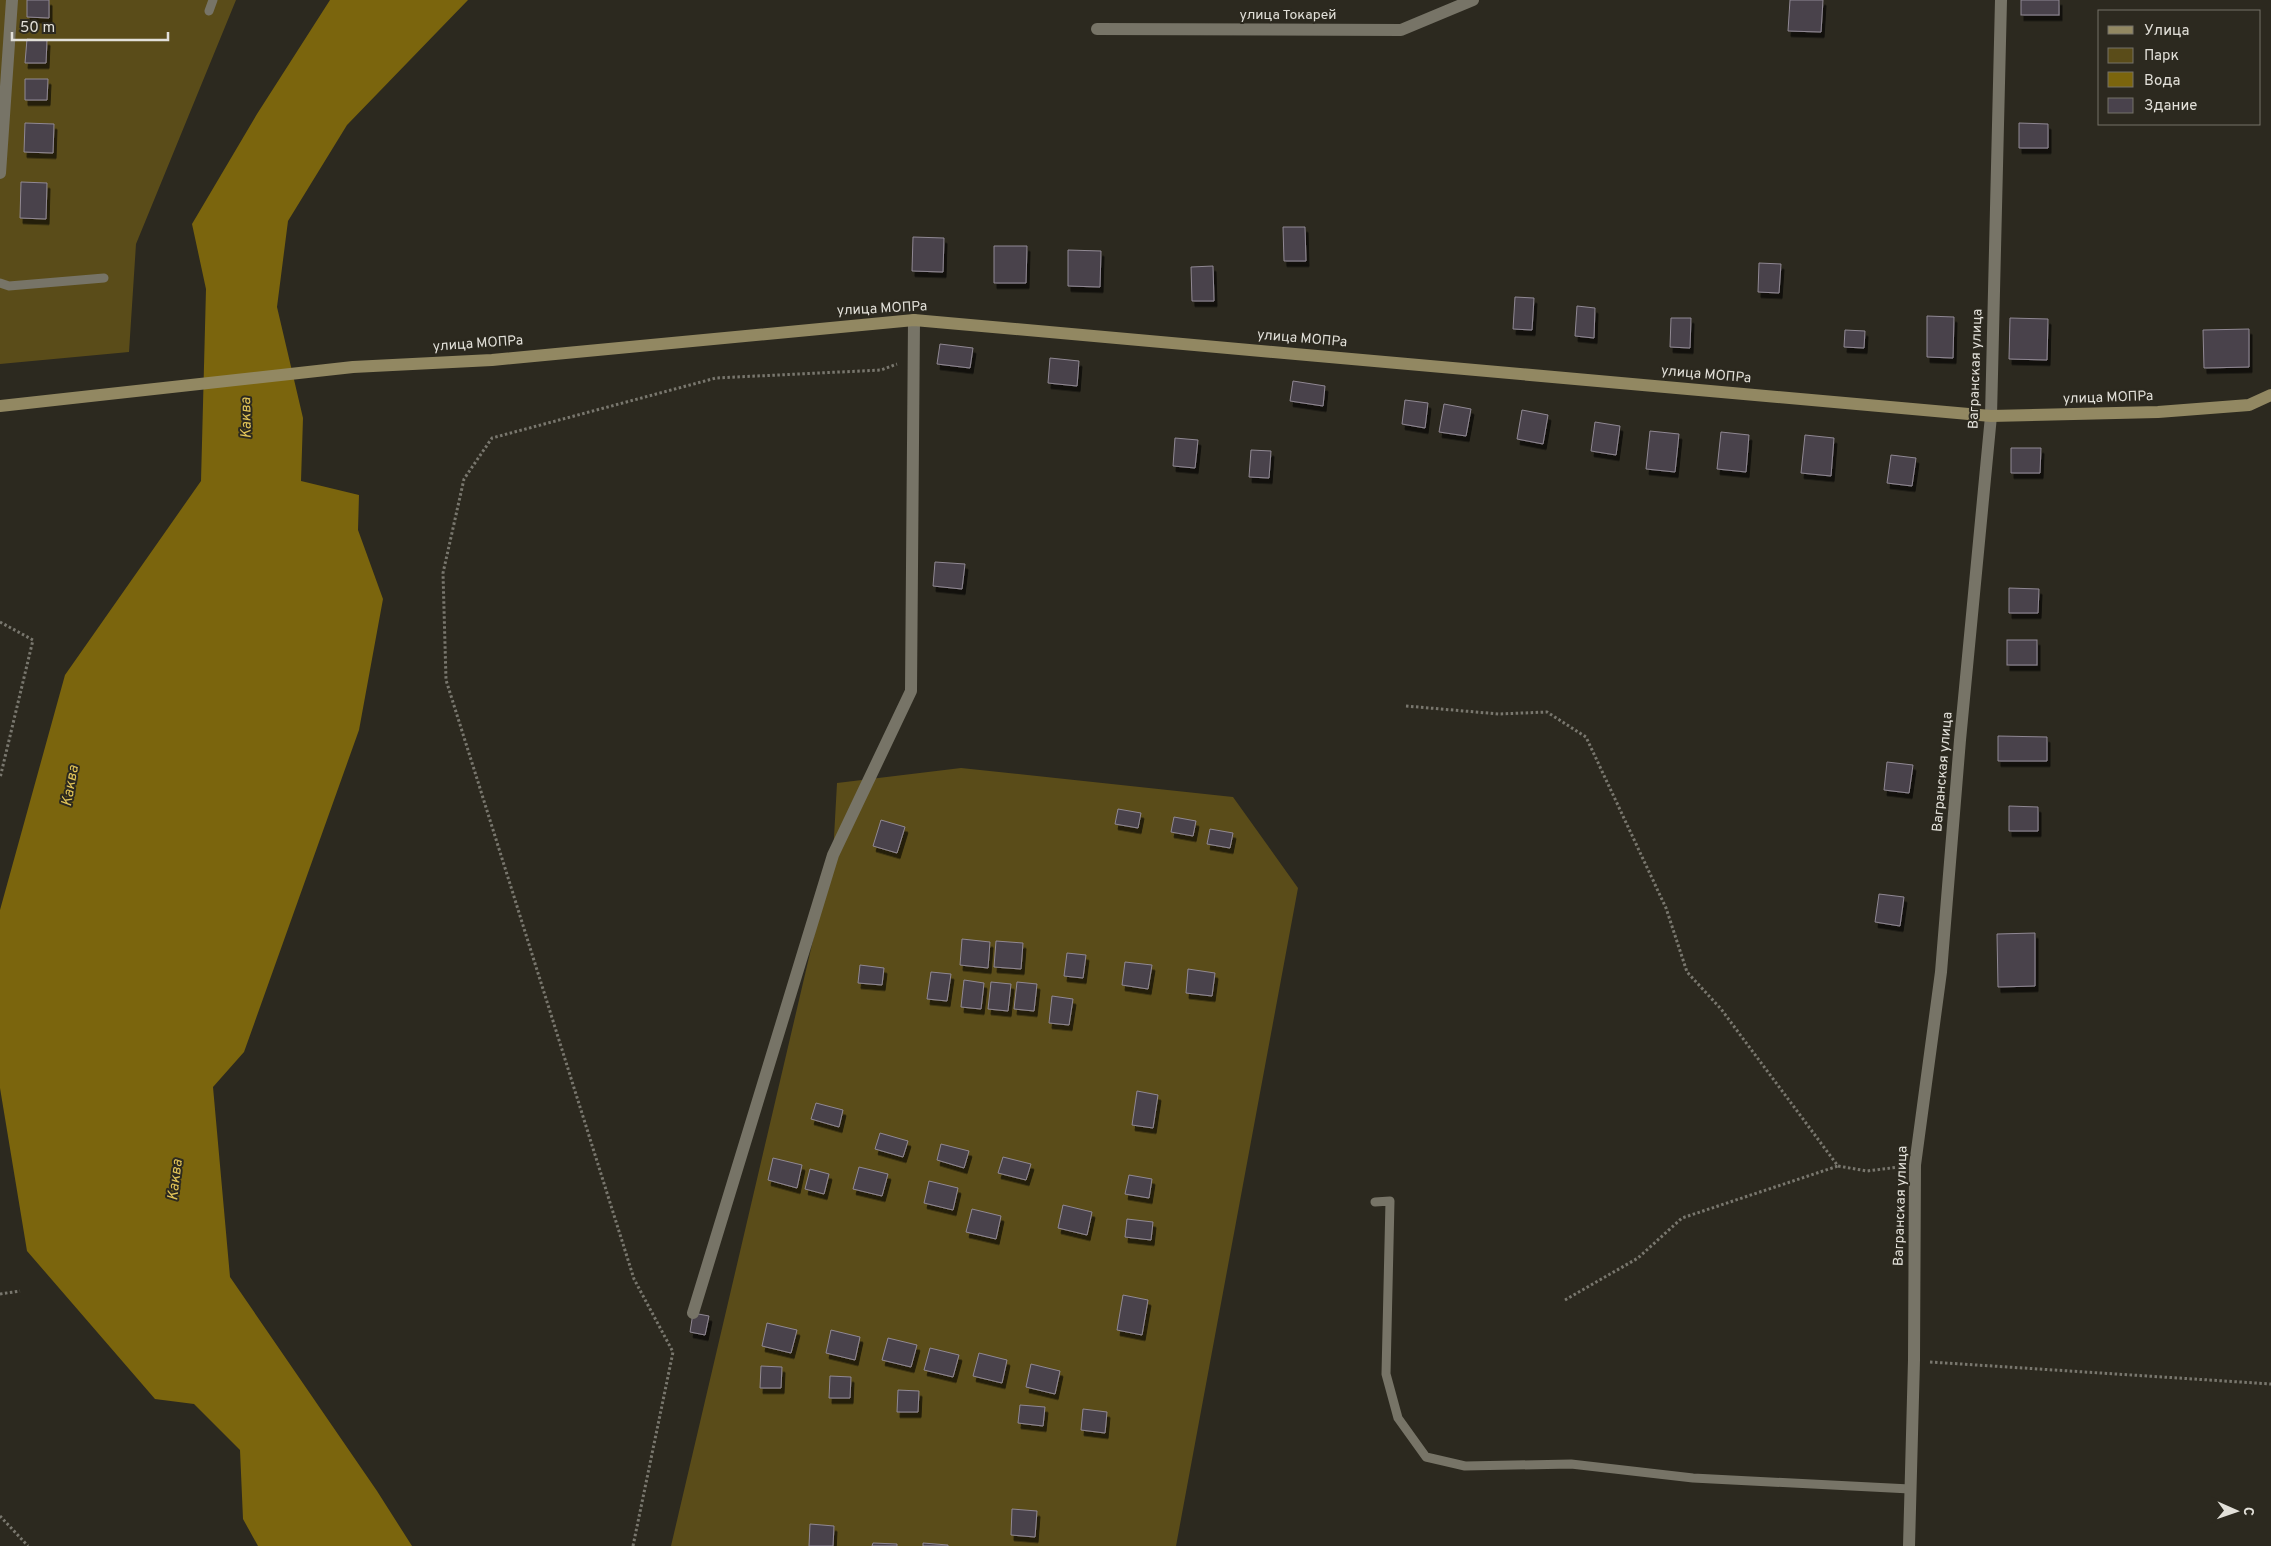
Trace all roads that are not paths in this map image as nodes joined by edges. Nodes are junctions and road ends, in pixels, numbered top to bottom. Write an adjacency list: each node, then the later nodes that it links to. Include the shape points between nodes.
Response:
1 (12, 0): 7 (street)
2 (213, 0): 5 (lane)
3 (1473, 0): 6 (street, улица Токарей, via 1401,30)
4 (2001, 0): 13 (street, Вагранская улица)
5 (209, 11)
6 (1097, 29)
7 (0, 173)
8 (104, 278): 9 (lane, via 9,286)
9 (0, 283)
10 (914, 320): 12 (main road, улица МОПРа, via 492,360 353,366); 13 (main road, улица МОПРа); 15 (street, via 911,691 833,855)
11 (2271, 396): 13 (main road, улица МОПРа, via 2249,406)
12 (0, 406)
13 (1991, 416): 16 (street, Вагранская улица, via 1941,972 1915,1165)
14 (1375, 1202): 16 (lane, via 1390,1202 1386,1374 1398,1418 1426,1456 1465,1466 1572,1464 1693,1478)
15 (693, 1313)
16 (1910, 1489): 17 (street, Вагранская улица)
17 (1909, 1546)

